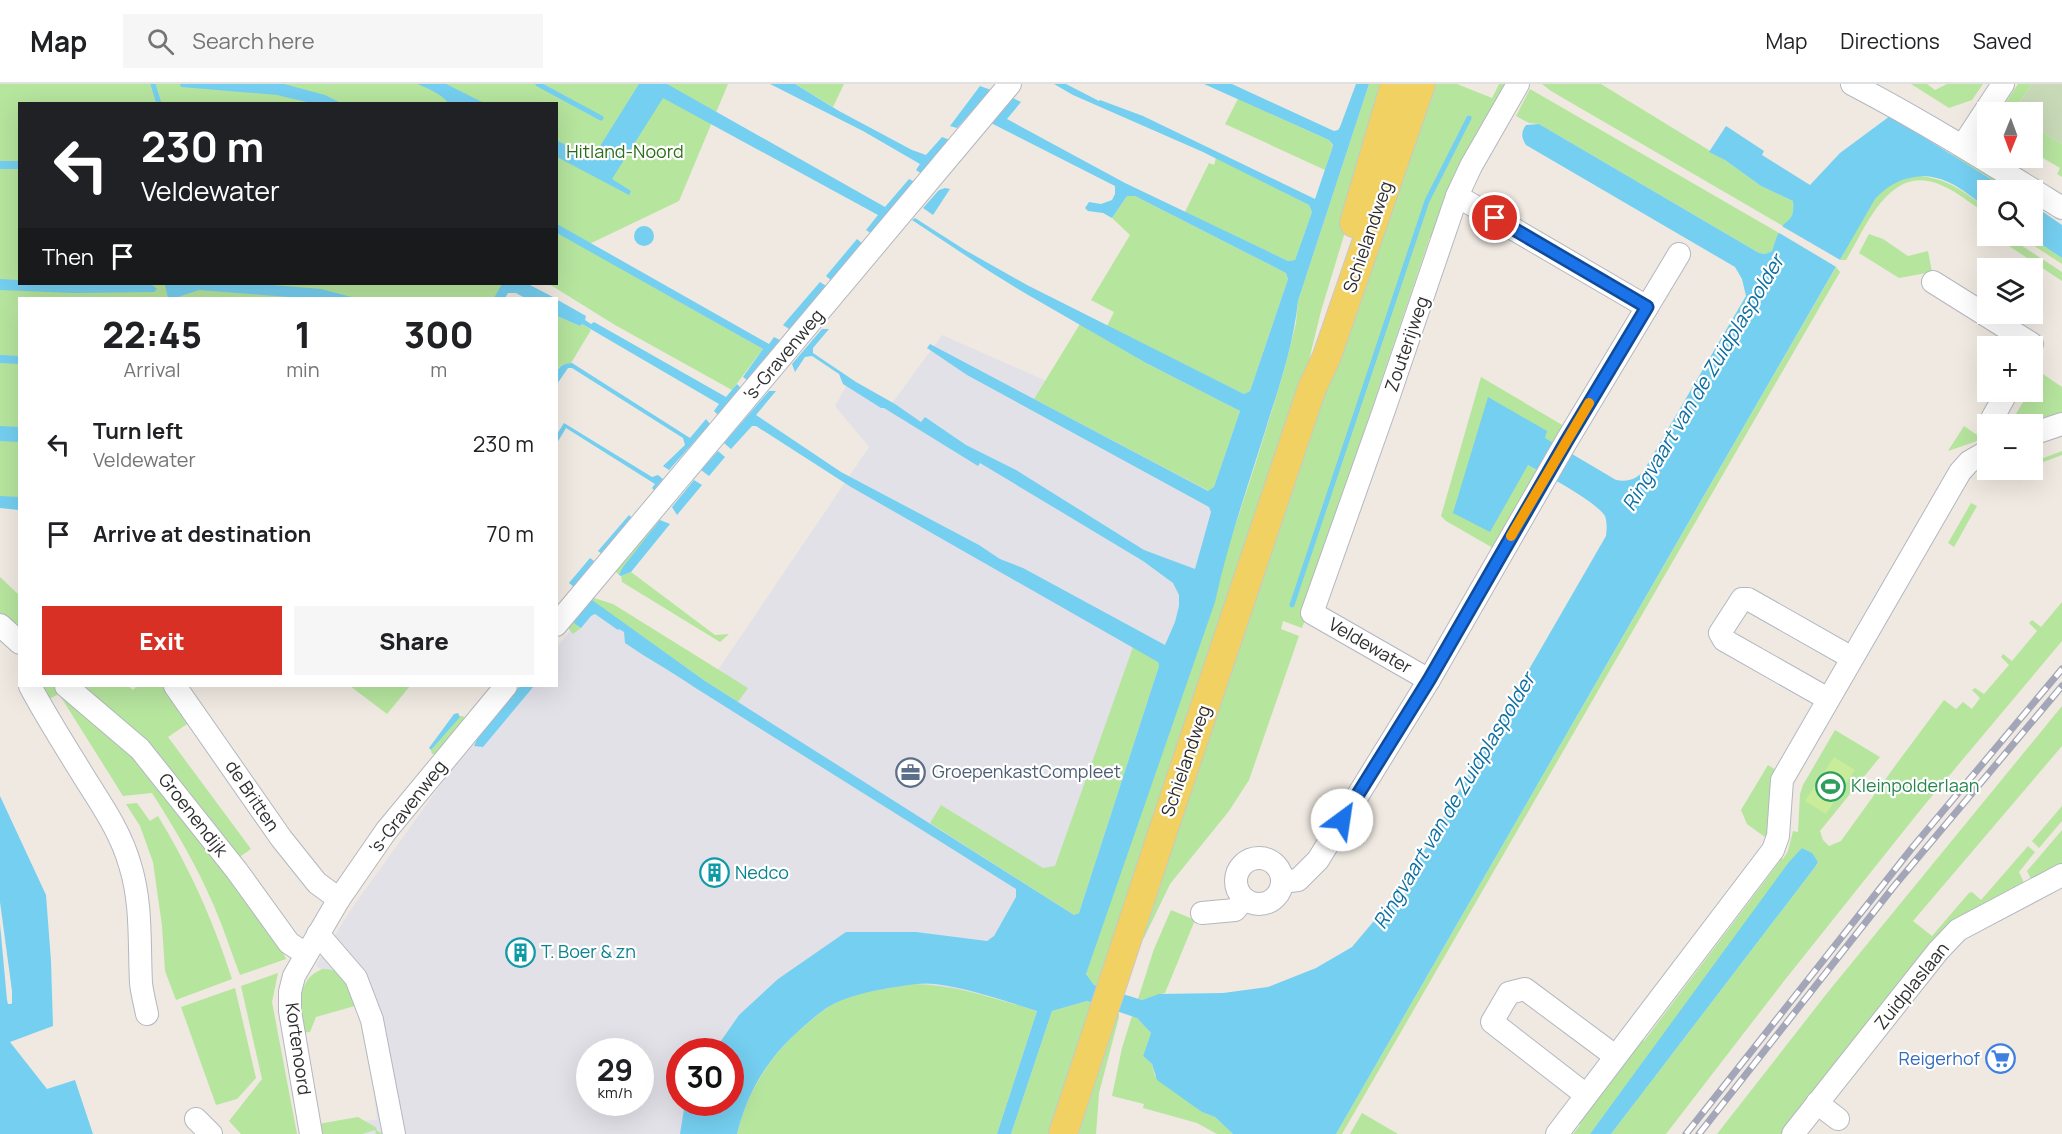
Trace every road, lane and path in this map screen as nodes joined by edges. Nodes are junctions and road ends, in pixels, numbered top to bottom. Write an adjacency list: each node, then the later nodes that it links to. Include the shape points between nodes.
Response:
1 (1010, 84): 21 (street, 's-Gravenweg)
2 (1395, 84): 16 (main road, Schielandweg, via 1333,286)
3 (1421, 84): 16 (main road, Schielandweg, via 1327,356)
4 (1518, 84): 10 (street, Zouterijweg)
5 (1852, 84): 8 (street)
6 (1871, 84): 8 (street)
7 (2003, 84): 9 (street)
8 (1908, 113): 9 (street)
9 (1963, 145): 11 (street)
10 (1457, 196): 14 (street); 20 (street, Zouterijweg)
11 (2062, 208)
12 (1679, 254): 14 (street, Veldewater)
13 (1933, 282): 15 (street)
14 (1647, 307): 25 (street, Veldewater)
15 (2019, 336)
16 (1312, 388): 45 (main road, Schielandweg)
17 (2062, 424): 18 (street)
18 (2043, 430)
19 (1977, 457): 24 (street, via 1960,472)
20 (1312, 613): 25 (street, Veldewater)
21 (558, 623)
22 (0, 625): 23 (street)
23 (18, 641)
24 (1852, 658): 30 (street); 30 (street, via 1748,599 1742,599 1720,633 1724,640)
25 (1429, 680): 32 (street, Veldewater, via 1318,860 1298,880)
26 (31, 687): 38 (street, via 123,842 137,892 141,984)
27 (67, 687): 37 (street, Groenendijk, via 140,749 289,943)
28 (176, 687): 34 (street, de Britten, via 281,837 317,883)
29 (505, 687): 34 (street, 's-Gravenweg, via 386,831)
30 (1828, 699): 39 (street, via 1782,780 1778,837 1773,850)
31 (2062, 875): 41 (street, Zuidplaslaan, via 1958,930)
32 (1282, 882): 33 (street, Veldewater, via 1270,901 1255,904); 33 (street, via 1276,866 1260,858 1252,859 1239,870 1236,879)
33 (1244, 898): 35 (street, via 1235,910)
34 (339, 899): 36 (street, 's-Gravenweg)
35 (1202, 913)
36 (318, 934): 37 (street, Kortenoord); 44 (street, via 356,978 372,1020)
37 (306, 954): 43 (street, Kortenoord, via 294,976 290,1011)
38 (147, 1014)
39 (1615, 1056): 40 (street); 40 (street, via 1525,989 1509,993 1491,1022)
40 (1586, 1095): 46 (street)
41 (1817, 1103): 42 (street); 47 (street, Zuidplaslaan)
42 (1838, 1119)
43 (311, 1134)
44 (394, 1134)
45 (1063, 1134)
46 (1557, 1134)
47 (1793, 1134)

